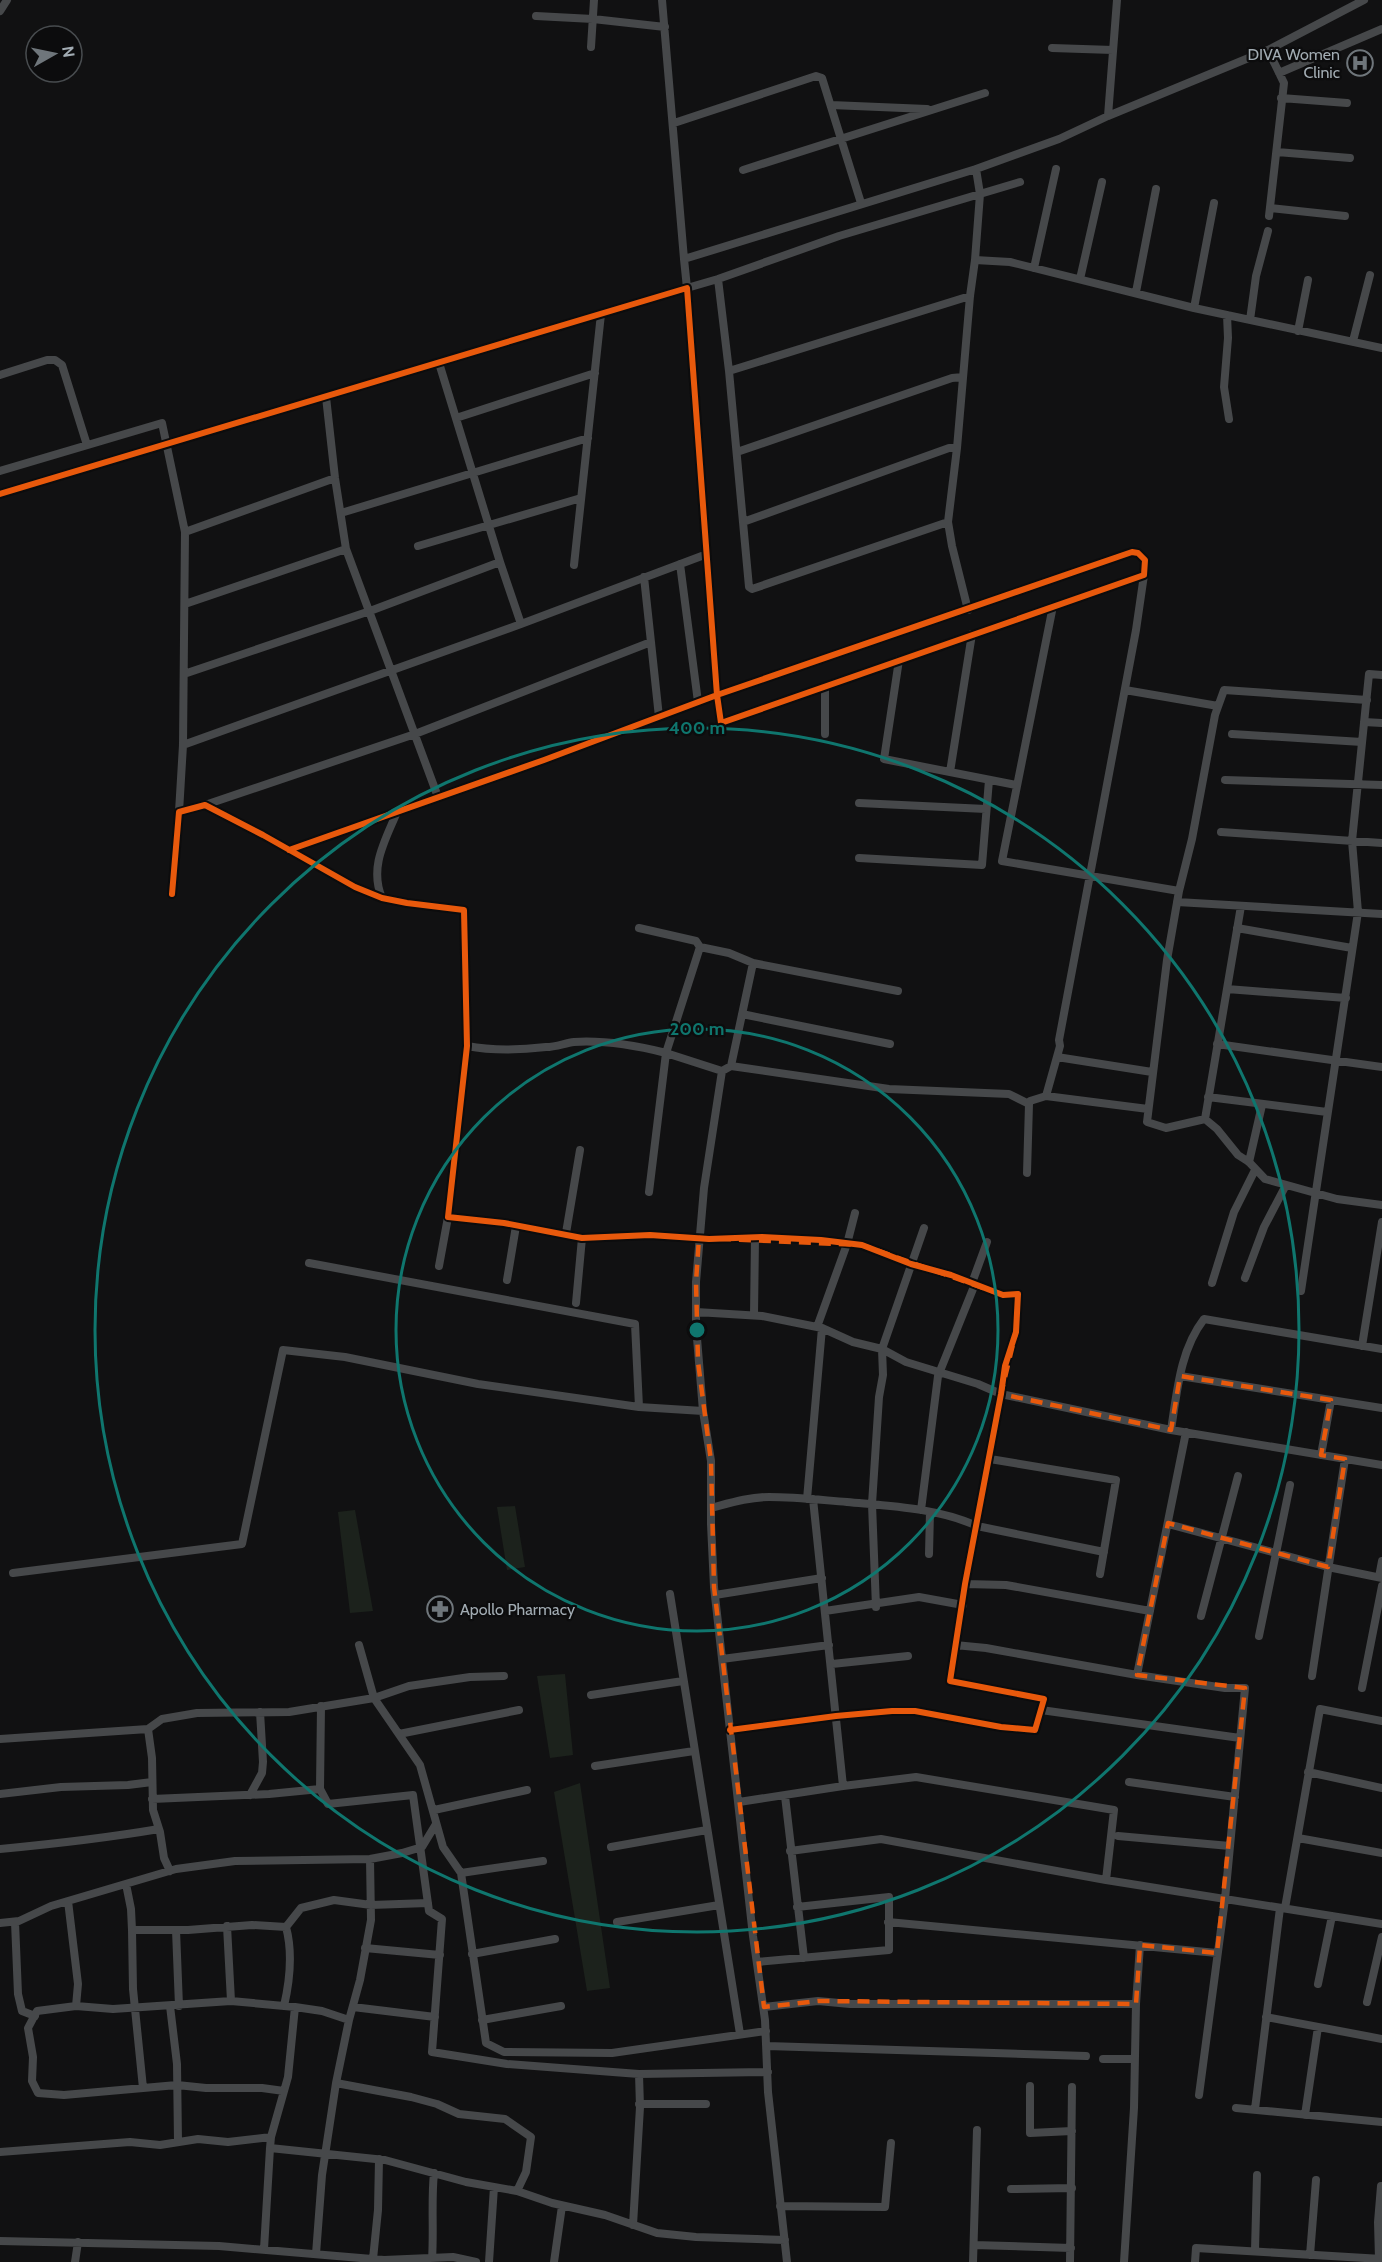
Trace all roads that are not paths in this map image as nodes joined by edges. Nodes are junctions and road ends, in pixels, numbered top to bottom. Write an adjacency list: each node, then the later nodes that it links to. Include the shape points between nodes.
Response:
1 (7, 0): 6 (street)
2 (594, 0): 8 (street)
3 (662, 0): 9 (street)
4 (1118, 0): 13 (street)
5 (1364, 0): 14 (street)
6 (0, 11)
7 (536, 16): 8 (street)
8 (593, 19): 9 (street); 11 (street)
9 (665, 27): 22 (street)
10 (1382, 29): 15 (street)
11 (591, 48)
12 (1052, 48): 13 (street)
13 (1113, 50): 21 (street)
14 (1268, 50): 15 (street); 21 (street)
15 (1279, 73): 17 (street, via 1284,82)
16 (986, 93): 20 (street)
17 (1281, 98): 18 (street); 24 (street)
18 (1347, 103)
19 (831, 105): 20 (street); 22 (street, via 822,78 816,76); 23 (street)
20 (933, 110): 23 (street)
21 (1108, 116): 26 (street, via 1059,140)
22 (674, 123): 37 (street)
23 (841, 139): 28 (street); 33 (street)
24 (1277, 152): 25 (street); 35 (street, via 1269,212)
25 (1350, 158)
26 (976, 169): 32 (street); 33 (street)
27 (1056, 169): 39 (street)
28 (743, 170)
29 (1020, 182): 32 (street)
30 (1102, 182): 42 (street)
31 (1156, 189): 45 (street)
32 (980, 194): 38 (street); 41 (street, via 839,236)
33 (861, 203): 37 (street)
34 (1214, 203): 47 (street)
35 (1345, 216)
36 (1268, 231): 50 (street, via 1257,267)
37 (684, 259): 44 (street)
38 (975, 260): 39 (street); 46 (street)
39 (1034, 268): 42 (street)
40 (1370, 274): 52 (street)
41 (718, 279): 44 (street); 55 (street)
42 (1080, 279): 45 (street)
43 (1308, 280): 51 (street)
44 (687, 288): 48 (street); 79 (street)
45 (1136, 292): 47 (street)
46 (970, 296): 55 (street); 58 (street)
47 (1194, 308): 49 (street)
48 (601, 314): 54 (street); 56 (street)
49 (1227, 315): 50 (street); 61 (street, via 1224,387)
50 (1250, 320): 51 (street)
51 (1298, 331): 52 (street)
52 (1353, 341): 53 (street)
53 (1382, 348)
54 (439, 363): 59 (street); 60 (street)
55 (729, 371): 66 (street)
56 (595, 373): 60 (street); 62 (street)
57 (0, 375): 63 (street, via 47,360 62,365)
58 (963, 377): 65 (street); 66 (street)
59 (326, 397): 64 (street); 69 (street)
60 (456, 418): 68 (street)
61 (1228, 419)
62 (588, 438): 68 (street); 71 (street)
63 (87, 445): 64 (street, via 162,423); 67 (street)
64 (168, 445): 70 (street); 76 (street)
65 (957, 448): 73 (street); 74 (street)
66 (737, 452): 73 (street)
67 (0, 471)
68 (473, 472): 72 (street); 75 (street)
69 (335, 478): 72 (street); 76 (street)
70 (0, 494)
71 (581, 498): 75 (street); 82 (street)
72 (341, 513): 78 (street)
73 (743, 522): 74 (street, via 752,589)
74 (948, 522): 87 (street)
75 (489, 525): 77 (street); 80 (street)
76 (185, 532): 85 (street)
77 (418, 546)
78 (346, 549): 85 (street); 88 (street)
79 (707, 554): 81 (street); 98 (street)
80 (500, 562): 88 (street); 89 (street)
81 (680, 564): 84 (street); 100 (street)
82 (574, 565)
83 (1144, 575): 86 (street); 87 (street, via 1145,560 1138,552 1132,552); 97 (street)
84 (644, 577): 89 (street); 91 (street)
85 (185, 604): 94 (street)
86 (1053, 606): 90 (street); 114 (street)
87 (968, 610): 98 (street)
88 (370, 611): 93 (street); 94 (street)
89 (521, 624): 93 (street)
90 (972, 634): 92 (street); 110 (street)
91 (651, 642): 102 (street); 105 (street)
92 (899, 660): 96 (street); 110 (street, via 884,759)
93 (391, 670): 105 (street); 109 (street)
94 (184, 674): 109 (street)
95 (1382, 675): 99 (street, via 1370,674)
96 (825, 686): 98 (street, via 721,723); 106 (street)
97 (1125, 690): 101 (street); 127 (street)
98 (717, 695): 100 (street)
99 (1367, 700): 101 (street, via 1224,690); 103 (street)
100 (698, 702): 102 (street)
101 (1218, 706): 128 (street)
102 (659, 717): 116 (street)
103 (1364, 722): 104 (street); 108 (street)
104 (1382, 723)
105 (415, 734): 116 (street); 118 (street)
106 (825, 734)
107 (1232, 734): 108 (street)
108 (1362, 742): 113 (street)
109 (183, 745): 120 (street)
110 (950, 772): 111 (street)
111 (989, 780): 114 (street); 119 (street)
112 (1225, 780): 113 (street)
113 (1358, 784): 115 (street); 123 (street)
114 (1016, 785): 127 (street, via 1002,861)
115 (1382, 785)
116 (438, 797): 121 (street)
117 (859, 803): 119 (street)
118 (205, 805): 120 (street); 125 (street)
119 (986, 810): 126 (street, via 982,865)
120 (179, 812): 129 (street)
121 (397, 812): 125 (street); 130 (street, via 378,858 377,879)
122 (1221, 832): 123 (street)
123 (1352, 841): 124 (street); 133 (street)
124 (1382, 843)
125 (289, 850): 130 (street)
126 (859, 858)
127 (1091, 877): 128 (street); 148 (street)
128 (1179, 891): 131 (street)
129 (172, 894)
130 (382, 898): 146 (street, via 464,910)
131 (1177, 902): 132 (street); 153 (street)
132 (1241, 906): 133 (street); 136 (street)
133 (1358, 912): 134 (street); 138 (street)
134 (1382, 914)
135 (639, 928): 137 (street, via 696,941)
136 (1237, 928): 138 (street); 140 (street)
137 (700, 946): 139 (street); 147 (street)
138 (1352, 948): 142 (street)
139 (753, 963): 141 (street); 143 (street)
140 (1227, 989): 142 (street); 145 (street)
141 (898, 991)
142 (1346, 998): 149 (street)
143 (742, 1014): 144 (street); 150 (street)
144 (890, 1044)
145 (1217, 1044): 149 (street); 155 (street)
146 (467, 1046): 147 (street, via 524,1049 573,1042); 170 (street)
147 (666, 1053): 152 (street); 166 (street)
148 (1057, 1057): 153 (street); 154 (street)
149 (1335, 1062): 151 (street); 159 (street)
150 (731, 1066): 152 (street); 156 (street, via 889,1089 1009,1094)
151 (1382, 1067)
152 (722, 1071): 176 (street)
153 (1152, 1072): 158 (street)
154 (1046, 1096): 156 (street); 158 (street)
155 (1208, 1097): 157 (street); 160 (street)
156 (1029, 1104): 164 (street)
157 (1262, 1104): 159 (street); 162 (street)
158 (1148, 1109): 160 (street, via 1147,1122 1166,1128)
159 (1327, 1112): 167 (street)
160 (1205, 1119): 162 (street)
161 (580, 1150): 174 (street)
162 (1249, 1162): 163 (street)
163 (1255, 1170): 165 (street, via 1265,1179); 186 (street, via 1234,1212)
164 (1027, 1173)
165 (1286, 1185): 167 (street); 183 (street, via 1264,1227)
166 (649, 1192)
167 (1314, 1193): 168 (street); 187 (street)
168 (1382, 1205)
169 (855, 1213): 179 (street)
170 (448, 1217): 172 (street); 182 (street)
171 (1382, 1222): 192 (street)
172 (516, 1226): 174 (street); 184 (street)
173 (924, 1228): 181 (street)
174 (566, 1233): 175 (street)
175 (582, 1238): 176 (street); 188 (street)
176 (699, 1238): 177 (street); 189 (street)
177 (755, 1238): 179 (street); 190 (street)
178 (987, 1242): 185 (street)
179 (847, 1244): 181 (street, via 862,1245); 191 (street)
180 (309, 1263): 199 (street, via 635,1324)
181 (911, 1264): 185 (street); 193 (street)
182 (439, 1266)
183 (1245, 1278)
184 (507, 1281)
185 (973, 1283): 195 (street); 197 (street, via 1003,1295 1018,1294 1016,1332)
186 (1212, 1283)
187 (1301, 1291)
188 (576, 1303)
189 (696, 1312): 190 (street); 201 (street)
190 (754, 1315): 191 (street)
191 (820, 1327): 193 (street, via 853,1342); 210 (street)
192 (1362, 1346): 194 (street); 196 (street, via 1204,1319 1194,1331)
193 (882, 1349): 195 (street, via 906,1362); 211 (street)
194 (1382, 1349)
195 (939, 1372): 197 (street); 213 (street)
196 (1180, 1376): 198 (street); 202 (street)
197 (1001, 1394): 202 (street); 205 (street)
198 (1331, 1400): 200 (street); 204 (street)
199 (639, 1407): 201 (street); 222 (street, via 478,1384 345,1356 283,1350 242,1544)
200 (1382, 1408)
201 (703, 1411): 212 (street, via 711,1461)
202 (1172, 1430): 203 (street)
203 (1186, 1432): 204 (street); 214 (street)
204 (1321, 1455): 206 (street)
205 (990, 1459): 215 (street); 217 (street, via 1116,1480)
206 (1345, 1459): 207 (street); 221 (street)
207 (1382, 1465)
208 (1238, 1476): 216 (street)
209 (1290, 1485): 218 (street)
210 (810, 1499): 211 (street); 212 (street, via 767,1497); 225 (street)
211 (872, 1504): 213 (street); 230 (street)
212 (711, 1508): 229 (street)
213 (925, 1511): 215 (street); 219 (street)
214 (1168, 1524): 216 (street); 233 (street)
215 (977, 1526): 217 (street); 226 (street)
216 (1221, 1539): 218 (street); 234 (street)
217 (1104, 1552): 223 (street)
218 (1277, 1553): 221 (street); 235 (street)
219 (929, 1554)
220 (1382, 1561): 224 (street)
221 (1329, 1567): 224 (street); 244 (street)
222 (13, 1573)
223 (1100, 1574)
224 (1381, 1577)
225 (822, 1578): 229 (street); 232 (street)
226 (965, 1584): 231 (street); 233 (street, via 1006,1585)
227 (1382, 1586): 246 (street)
228 (670, 1594): 245 (street)
229 (715, 1595): 240 (street)
230 (876, 1605): 231 (street, via 919,1597); 232 (street)
231 (963, 1605): 238 (street)
232 (825, 1611): 237 (street)
233 (1150, 1611): 243 (street)
234 (1201, 1616)
235 (1259, 1636)
236 (359, 1645): 248 (street)
237 (829, 1645): 240 (street); 241 (street)
238 (956, 1645): 243 (street); 251 (street, via 950,1681 1044,1699)
239 (908, 1656): 241 (street)
240 (722, 1659): 256 (street)
241 (832, 1664): 253 (street)
242 (504, 1676): 248 (street, via 409,1686)
243 (1137, 1676): 258 (street, via 1245,1688)
244 (1312, 1676)
245 (683, 1681): 247 (street); 260 (street)
246 (1362, 1688)
247 (591, 1695)
248 (374, 1698): 249 (street); 257 (street)
249 (321, 1706): 252 (street); 268 (street)
250 (519, 1710): 257 (street)
251 (1041, 1710): 253 (street, via 1035,1730 915,1711); 258 (street)
252 (260, 1712): 255 (street, via 197,1713 162,1719); 271 (street, via 262,1773)
253 (836, 1716): 256 (street); 266 (street)
254 (1382, 1721): 262 (street, via 1320,1709)
255 (148, 1729): 259 (street); 263 (street)
256 (730, 1730): 276 (street)
257 (399, 1734): 265 (street, via 420,1765)
258 (1240, 1738): 274 (street)
259 (0, 1740)
260 (694, 1751): 261 (street); 280 (street)
261 (595, 1766)
262 (1308, 1772): 267 (street); 282 (street)
263 (152, 1782): 270 (street); 275 (street)
264 (1129, 1782): 274 (street)
265 (426, 1785): 272 (street); 277 (street)
266 (843, 1786): 273 (street); 293 (street, via 916,1777 1114,1810)
267 (1382, 1788)
268 (320, 1789): 271 (street); 272 (street, via 328,1804)
269 (527, 1790): 277 (street)
270 (0, 1794)
271 (250, 1795): 275 (street)
272 (413, 1795): 284 (street)
273 (784, 1796): 276 (street); 287 (street)
274 (1235, 1797): 283 (street)
275 (153, 1799): 279 (street)
276 (739, 1802): 320 (street)
277 (434, 1810): 278 (street)
278 (436, 1824): 284 (street); 292 (street, via 443,1847)
279 (159, 1829): 286 (street); 291 (street, via 164,1858)
280 (707, 1830): 285 (street); 299 (street)
281 (1118, 1836): 283 (street)
282 (1298, 1838): 288 (street); 301 (street)
283 (1230, 1846): 295 (street)
284 (422, 1847): 289 (street); 297 (street)
285 (611, 1847)
286 (0, 1849)
287 (790, 1851): 293 (street, via 880,1839); 300 (street)
288 (1382, 1853)
289 (370, 1859): 291 (street, via 235,1862); 298 (street)
290 (543, 1861): 292 (street)
291 (171, 1871): 294 (street)
292 (461, 1873): 317 (street)
293 (1106, 1880): 295 (street)
294 (126, 1884): 296 (street); 310 (street)
295 (1225, 1899): 301 (street); 316 (street)
296 (68, 1901): 303 (street); 325 (street, via 78,1984)
297 (428, 1903): 298 (street); 318 (street, via 429,1911 442,1918)
298 (371, 1905): 309 (street, via 334,1900 301,1908); 315 (street)
299 (719, 1905): 304 (street); 340 (street)
300 (797, 1907): 305 (street, via 889,1897); 319 (street)
301 (1282, 1908): 302 (street); 335 (street)
302 (1332, 1916): 307 (street); 321 (street)
303 (15, 1922): 306 (street); 333 (street, via 18,1994 22,2011)
304 (617, 1922)
305 (888, 1922): 314 (street); 319 (street, via 889,1950)
306 (0, 1923)
307 (1382, 1924)
308 (227, 1926): 309 (street); 311 (street); 322 (street)
309 (286, 1927): 327 (street, via 290,1982)
310 (132, 1930): 311 (street); 332 (street)
311 (176, 1930): 326 (street)
312 (1382, 1937): 323 (street)
313 (555, 1939): 317 (street)
314 (1140, 1946): 316 (street); 324 (street)
315 (365, 1948): 318 (street); 330 (street)
316 (1217, 1953): 354 (street)
317 (472, 1954): 337 (street)
318 (440, 1955): 334 (street)
319 (804, 1958): 320 (street)
320 (757, 1962): 331 (street)
321 (1318, 1984)
322 (231, 2001): 326 (street); 327 (street)
323 (1367, 2002)
324 (1136, 2004): 331 (street, via 818,2001); 345 (street)
325 (76, 2006): 332 (street); 333 (street, via 37,2011)
326 (175, 2006): 332 (street); 349 (street)
327 (284, 2006): 329 (street)
328 (561, 2006): 337 (street)
329 (295, 2007): 336 (street); 353 (street)
330 (353, 2007): 334 (street); 336 (street)
331 (764, 2007): 339 (street)
332 (136, 2008): 352 (street)
333 (35, 2016): 352 (street, via 28,2028 32,2080 38,2093 64,2095)
334 (435, 2017): 347 (street, via 432,2052 507,2064)
335 (1266, 2017): 338 (street); 358 (street)
336 (350, 2020): 348 (street)
337 (482, 2020): 340 (street, via 486,2043 504,2052 612,2053)
338 (1318, 2027): 341 (street); 359 (street)
339 (766, 2031): 340 (street); 342 (street)
340 (740, 2034)
341 (1382, 2039)
342 (767, 2046): 343 (street); 346 (street)
343 (1086, 2056)
344 (1103, 2059): 345 (street)
345 (1134, 2059): 400 (street)
346 (768, 2072): 347 (street); 379 (street)
347 (639, 2074): 355 (street)
348 (336, 2083): 368 (street); 377 (street, via 411,2097 459,2114 505,2119 531,2137 526,2172)
349 (177, 2085): 352 (street); 353 (street); 364 (street)
350 (1030, 2086): 362 (street, via 1030,2133)
351 (1072, 2087): 362 (street)
352 (143, 2088)
353 (284, 2091): 363 (street)
354 (1199, 2095)
355 (639, 2104): 356 (street); 380 (street)
356 (706, 2104)
357 (1236, 2108): 358 (street)
358 (1255, 2109): 359 (street)
359 (1305, 2115): 360 (street)
360 (1382, 2122)
361 (977, 2130): 384 (street)
362 (1072, 2131): 375 (street)
363 (272, 2137): 364 (street); 366 (street)
364 (178, 2142): 367 (street)
365 (891, 2143): 379 (street, via 885,2207)
366 (270, 2148): 368 (street); 386 (street)
367 (0, 2152)
368 (325, 2153): 369 (street); 388 (street)
369 (379, 2159): 370 (street); 390 (street)
370 (434, 2173): 374 (street); 391 (street)
371 (1257, 2175): 387 (street)
372 (1316, 2180): 389 (street)
373 (1381, 2186): 392 (street)
374 (494, 2187): 377 (street); 395 (street)
375 (1072, 2188): 376 (street); 385 (street)
376 (1011, 2189)
377 (517, 2192): 378 (street)
378 (562, 2206): 380 (street); 396 (street)
379 (780, 2206): 381 (street)
380 (633, 2224): 381 (street, via 657,2233)
381 (785, 2240): 397 (street)
382 (0, 2241): 383 (street)
383 (78, 2242): 386 (street); 393 (street)
384 (974, 2245): 385 (street); 398 (street)
385 (1071, 2247): 399 (street)
386 (264, 2249): 388 (street)
387 (1255, 2250): 389 (street); 401 (street, via 1196,2247)
388 (316, 2253): 390 (street)
389 (1310, 2255): 392 (street)
390 (373, 2259): 391 (street)
391 (432, 2259): 394 (street, via 453,2257)
392 (1381, 2259)
393 (75, 2262)
394 (476, 2262)
395 (489, 2262)
396 (554, 2262)
397 (787, 2262)
398 (973, 2262)
399 (1070, 2262)
400 (1124, 2262)
401 (1195, 2262)

